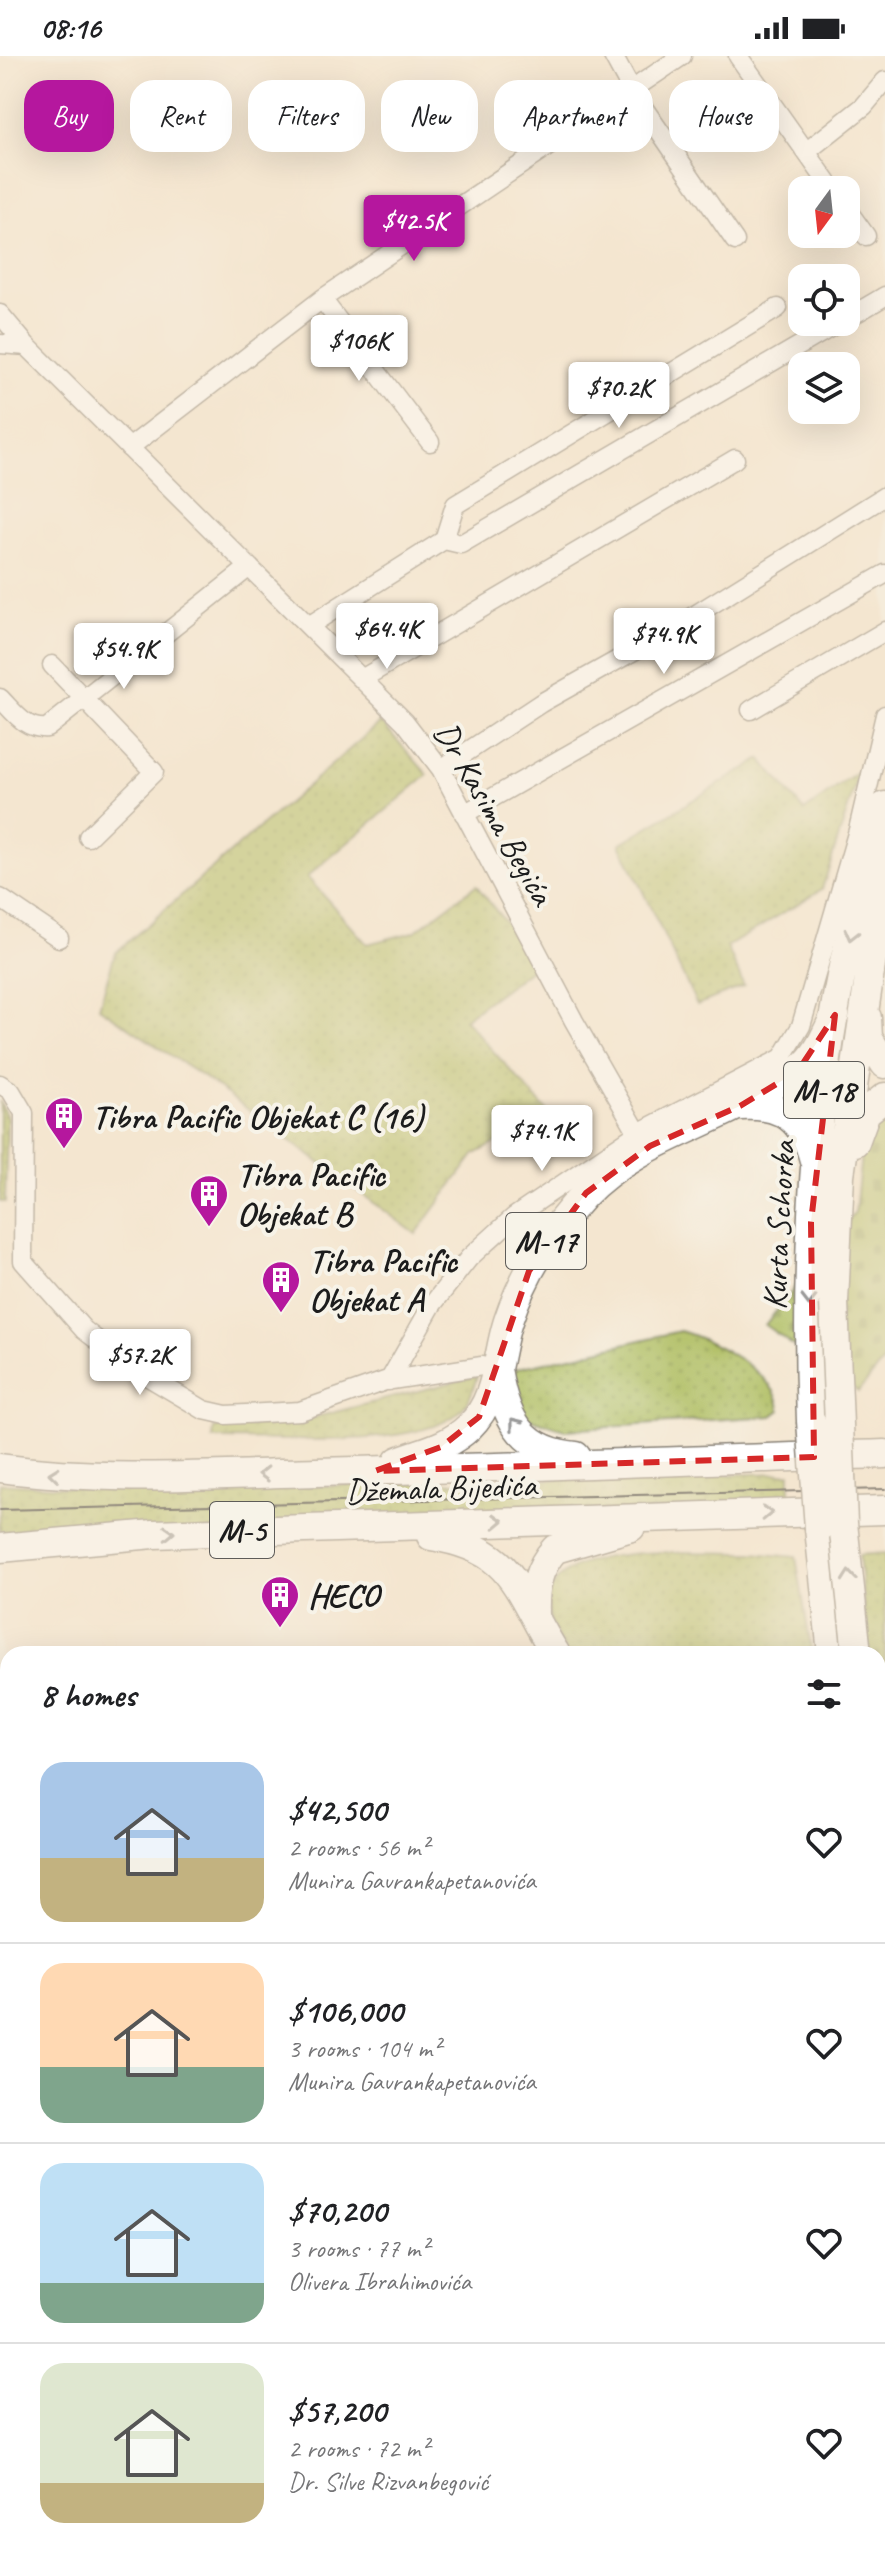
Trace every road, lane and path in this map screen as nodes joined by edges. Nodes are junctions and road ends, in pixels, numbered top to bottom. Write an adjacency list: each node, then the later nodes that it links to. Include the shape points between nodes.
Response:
1 (613, 56): 4 (street)
2 (682, 56): 5 (street)
3 (738, 56): 9 (street)
4 (626, 80)
5 (648, 80)
6 (885, 81): 9 (street, via 864,106)
7 (653, 122): 13 (street)
8 (541, 152): 15 (street)
9 (806, 152): 10 (street)
10 (823, 176)
11 (860, 228): 12 (street)
12 (866, 236)
13 (735, 241)
14 (885, 296): 17 (street)
15 (322, 299): 22 (street); 23 (street)
16 (778, 308): 26 (street, via 455,505)
17 (860, 311)
18 (0, 314): 21 (street, Dr Kasima Begića)
19 (816, 336): 26 (street, via 461,544)
20 (0, 344): 21 (street)
21 (27, 346): 23 (street, Dr Kasima Begića)
22 (430, 442)
23 (129, 448): 27 (street, Dr Kasima Begića)
24 (735, 459): 32 (street)
25 (885, 496): 37 (street)
26 (444, 540): 29 (street)
27 (248, 568): 29 (street, Dr Kasima Begića); 34 (street)
28 (885, 574): 39 (street)
29 (310, 625): 32 (street, Dr Kasima Begića)
30 (885, 631): 35 (street)
31 (52, 665): 34 (street)
32 (365, 677): 37 (street, Dr Kasima Begića)
33 (0, 698): 34 (street, via 35,729 47,728)
34 (80, 698): 40 (street, via 154,772)
35 (751, 710)
36 (885, 715): 50 (street, via 801,1026 782,1058)
37 (441, 769): 39 (street, Dr Kasima Begića)
38 (885, 806): 45 (main road, Kurta Schorka / M-18, one-way to 45)
39 (464, 814): 50 (street, Dr Kasima Begića)
40 (88, 837)
41 (885, 868): 44 (main road, Kurta Schorka / M-18)
42 (0, 898): 43 (street)
43 (59, 938)
44 (867, 992): 46 (main road, via 868,1038); 51 (main road, Kurta Schorka / M-18)
45 (835, 1015): 49 (main road, via 809,1061); 51 (main road, Kurta Schorka / M-18)
46 (885, 1064)
47 (0, 1084): 54 (street, via 11,1091 24,1113 23,1261 111,1353 179,1398 226,1415 300,1411)
48 (885, 1097): 51 (main road, via 866,1112 852,1157)
49 (740, 1106): 50 (main road, M-17); 51 (main road, via 765,1105 791,1118)
50 (644, 1140): 53 (main road, M-17, via 586,1193 544,1245 514,1303); 54 (street, via 514,1217 469,1258 417,1327)
51 (828, 1170): 52 (main road, Kurta Schorka / M-18)
52 (824, 1222): 65 (main road, Kurta Schorka, one-way to 65, bridge, via 811,1421); 66 (main road, Kurta Schorka / M-18, one-way to 52, bridge)
53 (490, 1369): 54 (street); 56 (main road, M-17, one-way to 53, via 555,1454 535,1444 509,1416); 58 (main road, via 479,1417 456,1438)
54 (389, 1381)
55 (885, 1454): 56 (main road, Džemala Bijedića / M-17)
56 (665, 1464): 58 (main road, Džemala Bijedića / M-5)
57 (0, 1468): 58 (main road, Džemala Bijedića / M-5, one-way to 57, via 107,1477)
58 (375, 1471)
59 (885, 1510): 60 (main road, Džemala Bijedića / M-5, one-way to 59)
60 (643, 1517): 61 (main road, Džemala Bijedića / M-5, one-way to 60); 63 (main road, via 620,1532 555,1549 536,1583)
61 (392, 1524): 62 (main road, Džemala Bijedića / M-5, one-way to 61, via 154,1534); 63 (main road, via 482,1548 509,1575)
62 (0, 1548)
63 (535, 1615): 64 (main road)
64 (552, 1646)
65 (831, 1646)
66 (856, 1646)

